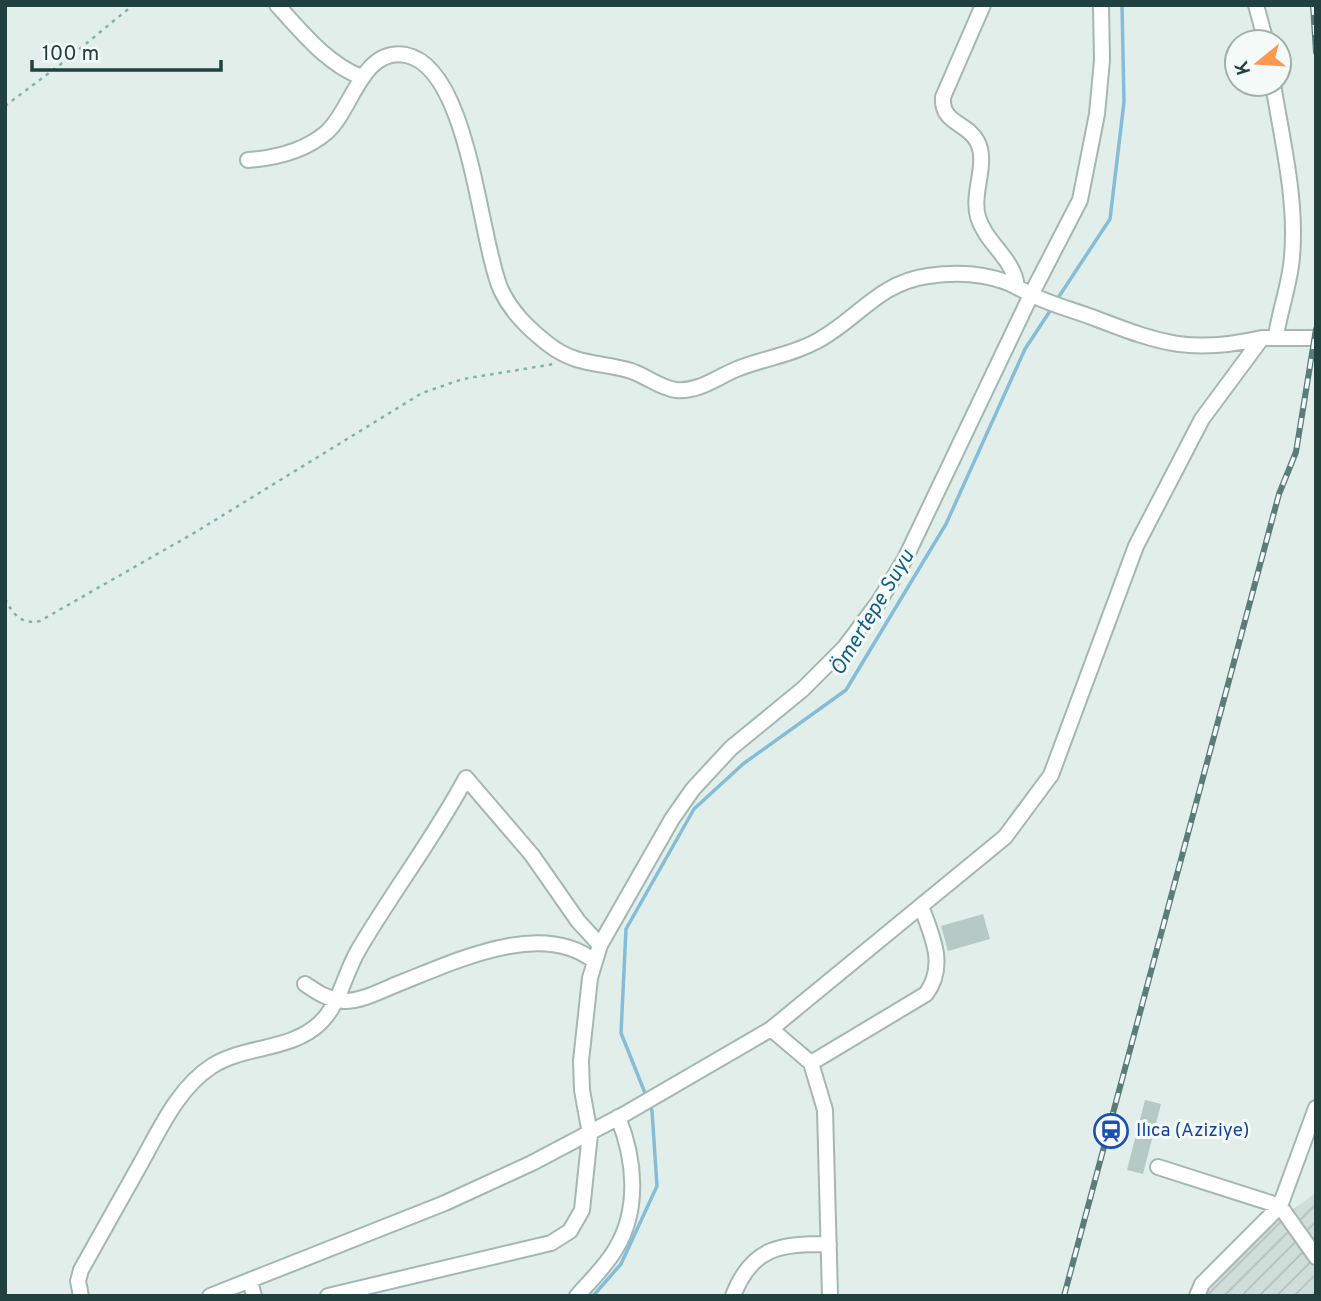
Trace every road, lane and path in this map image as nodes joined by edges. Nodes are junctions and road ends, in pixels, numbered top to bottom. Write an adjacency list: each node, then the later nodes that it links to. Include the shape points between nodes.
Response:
1 (133, 5): 9 (path)
2 (277, 5): 7 (street, via 325,55)
3 (982, 5): 11 (street, via 942,103 948,118 979,144 978,216)
4 (1101, 5): 11 (street, via 1100,87 1087,172 1080,200)
5 (1256, 5): 6 (street)
6 (1262, 28)
7 (361, 77): 10 (street, via 343,113 318,138 286,153); 14 (street, via 375,63 394,55 415,58 436,75 466,148 502,292 523,324)
8 (1275, 98): 12 (street, via 1293,238 1289,284)
9 (5, 106)
10 (248, 160)
11 (1031, 294): 12 (street, via 1131,333 1182,346); 14 (street, via 989,277 937,274 912,279 879,294 803,349 737,369 693,389 667,388 640,374); 17 (street, via 916,536 878,603 824,668 731,748 693,789)
12 (1269, 337): 13 (street); 16 (street, via 1202,419 1136,546 1051,775 1005,837)
13 (1316, 338)
14 (570, 358): 15 (path, via 549,366 463,379 422,393 40,621 19,619)
15 (5, 599)
16 (921, 906): 21 (street); 22 (street, via 937,953 931,987)
17 (600, 946): 18 (street); 20 (street, via 520,840 466,778 434,836 357,952)
18 (594, 961): 20 (street, via 564,946 515,946 455,961 360,999); 25 (street, via 581,1060)
19 (305, 984): 20 (street)
20 (335, 1000): 32 (street, via 312,1030 225,1059 204,1072 181,1096 81,1270)
21 (771, 1029): 22 (street); 24 (street)
22 (811, 1062): 28 (street, via 825,1110)
23 (1316, 1108): 27 (street)
24 (620, 1116): 25 (street); 34 (street, via 630,1161 628,1220 608,1261)
25 (590, 1134): 30 (street); 31 (street, via 582,1210 575,1225 558,1240)
26 (1158, 1167): 27 (street)
27 (1280, 1206): 29 (street); 37 (street, via 1202,1284)
28 (829, 1244): 35 (street, via 787,1245 764,1252 748,1268); 36 (street)
29 (1316, 1257)
30 (252, 1289): 33 (street)
31 (333, 1295)
32 (80, 1296)
33 (210, 1296)
34 (577, 1296)
35 (733, 1296)
36 (830, 1296)
37 (1197, 1296)

